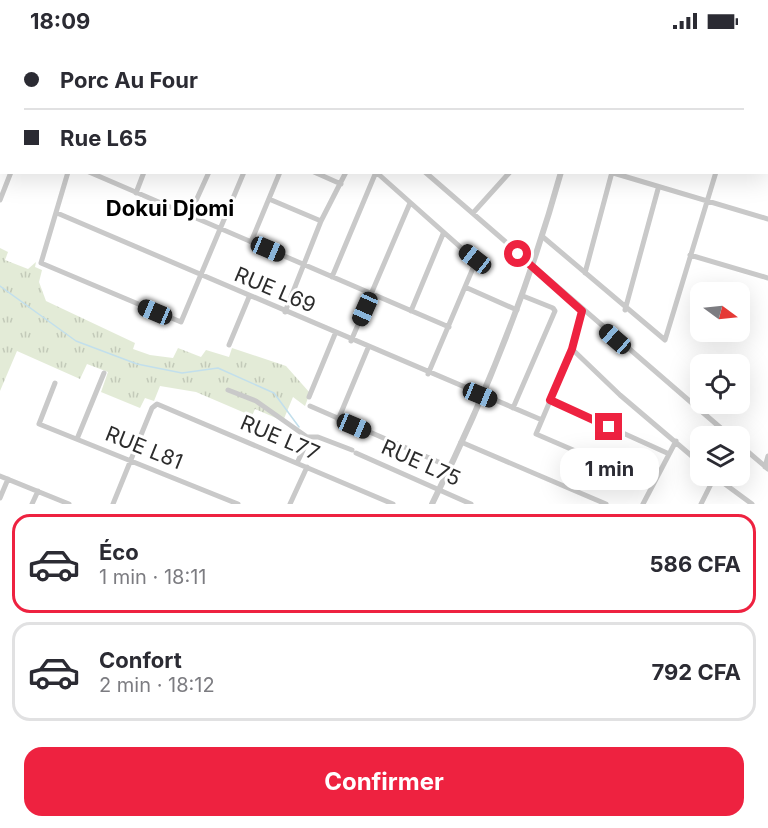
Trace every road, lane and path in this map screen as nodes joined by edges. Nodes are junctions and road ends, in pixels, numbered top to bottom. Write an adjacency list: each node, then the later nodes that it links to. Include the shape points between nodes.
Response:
1 (10, 174): 22 (street)
2 (67, 174): 25 (street)
3 (93, 174): 20 (street)
4 (143, 174): 20 (street)
5 (207, 174): 27 (street)
6 (243, 174): 30 (street)
7 (279, 174): 21 (street)
8 (318, 174): 18 (street)
9 (345, 174): 18 (street)
10 (375, 174): 39 (street)
11 (378, 174): 23 (street)
12 (427, 174): 26 (street)
13 (508, 174): 26 (street)
14 (560, 174): 32 (street)
15 (611, 174): 37 (street)
16 (614, 174): 19 (street)
17 (715, 174): 24 (street)
18 (341, 184): 29 (street)
19 (658, 189): 24 (street); 46 (street)
20 (136, 193): 27 (street)
21 (269, 199): 29 (street); 33 (street)
22 (0, 200)
23 (410, 203): 31 (street); 42 (street)
24 (707, 203): 28 (street); 34 (street)
25 (57, 213): 38 (street, RUE L69); 38 (street, via 41,263 181,322)
26 (473, 213): 36 (street)
27 (189, 216): 30 (street)
28 (768, 219)
29 (321, 221): 35 (street)
30 (222, 230): 33 (street); 38 (street)
31 (443, 234): 41 (street, via 476,261); 47 (street)
32 (543, 237): 36 (street); 37 (street)
33 (251, 242): 35 (street)
34 (690, 255): 40 (street); 46 (street, via 665,340)
35 (304, 264): 39 (street); 49 (street)
36 (533, 267): 43 (street); 48 (street)
37 (585, 273): 46 (street)
38 (202, 276): 44 (street, RUE L69)
39 (332, 277): 42 (street)
40 (768, 278)
41 (465, 287): 45 (street); 50 (street)
42 (372, 294): 47 (street); 52 (street)
43 (523, 296): 45 (street); 64 (street, via 555,311)
44 (249, 297): 49 (street, RUE L69); 53 (street)
45 (517, 310): 60 (street)
46 (625, 310)
47 (411, 311): 50 (street)
48 (582, 311): 55 (street); 67 (street)
49 (285, 312): 51 (street, RUE L69)
50 (449, 327): 57 (street)
51 (335, 334): 52 (street, RUE L69); 61 (street)
52 (351, 340): 54 (street, RUE L69)
53 (229, 345)
54 (368, 348): 57 (street, RUE L69); 65 (street)
55 (572, 349): 62 (street); 70 (street)
56 (104, 373): 69 (street)
57 (428, 374): 60 (street, RUE L69)
58 (55, 383): 69 (street, RUE L81, via 38,423)
59 (228, 390): 68 (street, via 256,401)
60 (480, 395): 64 (street, RUE L69); 71 (street)
61 (309, 397)
62 (550, 400): 66 (street); 72 (street)
63 (310, 406): 65 (street)
64 (513, 408): 66 (street, RUE L69)
65 (338, 420): 79 (street)
66 (542, 420): 83 (street, via 537,435)
67 (718, 426)
68 (307, 437): 77 (street); 87 (street, RUE L75, via 318,437 354,451)
69 (77, 439): 76 (street, RUE L81)
70 (676, 441): 72 (street); 73 (street)
71 (461, 442): 79 (street); 97 (street)
72 (667, 453): 83 (street)
73 (690, 454)
74 (750, 454): 80 (street)
75 (768, 456): 80 (street)
76 (130, 460): 77 (street, RUE L77, via 155,404); 91 (street); 92 (street, RUE L81)
77 (297, 463): 78 (street, RUE L77)
78 (307, 467): 93 (street); 94 (street, RUE L77)
79 (450, 467): 87 (street)
80 (767, 468)
81 (0, 476): 82 (street)
82 (8, 479): 86 (street); 88 (street)
83 (652, 484): 98 (street)
84 (709, 486): 99 (street)
85 (728, 486): 100 (street)
86 (38, 491): 89 (street); 90 (street)
87 (438, 491): 95 (street); 96 (street, RUE L75)
88 (0, 498)
89 (32, 504)
90 (68, 504)
91 (113, 504)
92 (238, 504)
93 (290, 504)
94 (393, 504)
95 (432, 504)
96 (471, 504)
97 (606, 504)
98 (643, 504)
99 (701, 504)
100 (752, 504)

